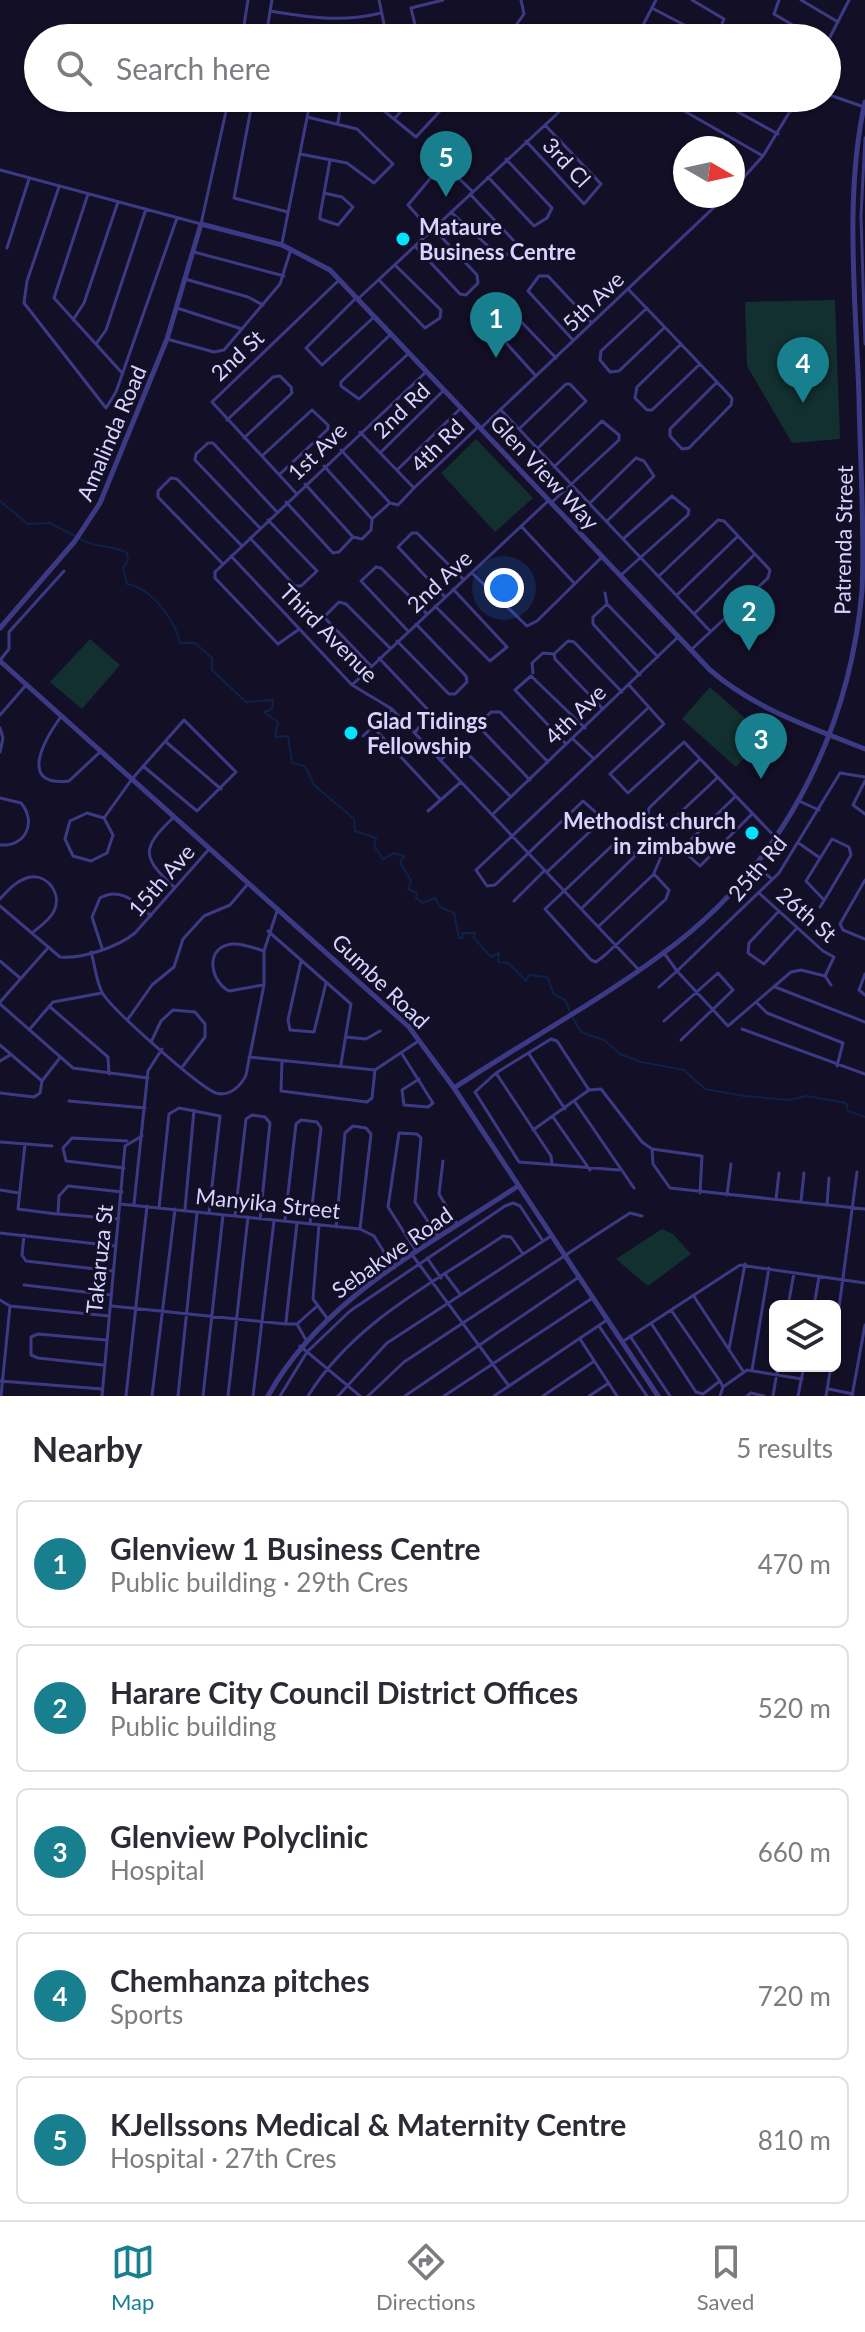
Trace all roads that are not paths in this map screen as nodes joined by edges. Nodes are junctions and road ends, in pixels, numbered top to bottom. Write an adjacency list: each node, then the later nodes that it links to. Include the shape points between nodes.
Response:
1 (248, 0): 17 (street)
2 (272, 0): 14 (street)
3 (379, 0): 15 (street)
4 (409, 0): 12 (street)
5 (443, 0): 12 (street)
6 (521, 0): 21 (street, via 524,14)
7 (656, 0): 13 (street)
8 (692, 0): 24 (street, via 724,19)
9 (779, 0): 25 (street, via 774,14)
10 (801, 0): 16 (street)
11 (849, 0): 16 (street)
12 (411, 8): 20 (street)
13 (652, 8): 22 (street); 23 (street)
14 (270, 11): 15 (street, via 346,21); 18 (street)
15 (381, 13): 19 (street)
16 (838, 22)
17 (244, 24)
18 (268, 24)
19 (384, 24)
20 (414, 24)
21 (517, 24)
22 (644, 24)
23 (682, 24)
24 (722, 24)
25 (791, 24)
26 (841, 100): 27 (street)
27 (864, 109): 101 (street, Patrenda Street, via 855,192)
28 (226, 112): 67 (street)
29 (250, 112): 63 (street, via 234,198)
30 (308, 112): 39 (street)
31 (340, 112): 41 (street)
32 (386, 112): 40 (street)
33 (400, 112): 40 (street)
34 (439, 112): 40 (street, via 417,137)
35 (559, 112): 42 (street)
36 (686, 112): 47 (street)
37 (738, 112): 43 (street)
38 (790, 112): 43 (street)
39 (307, 117): 41 (street); 46 (street)
40 (393, 120)
41 (338, 122): 49 (street, via 357,129 393,164 374,183 351,165)
42 (545, 125): 45 (street); 45 (street, 3rd Cl, via 601,184 584,204)
43 (778, 134): 47 (street)
44 (865, 140): 50 (street)
45 (526, 141): 48 (street)
46 (300, 154): 49 (street); 63 (street)
47 (763, 156): 52 (street)
48 (506, 159): 53 (street); 53 (street, via 552,208 547,218 534,226)
49 (330, 160): 56 (street)
50 (864, 166): 58 (street)
51 (0, 171): 54 (street)
52 (745, 176)
53 (488, 177): 57 (street)
54 (30, 178): 55 (street); 72 (street)
55 (59, 187): 59 (street); 104 (street, via 27,281 25,307 106,408)
56 (324, 193): 56 (street, via 320,219 338,225 353,207 342,197)
57 (471, 193): 64 (street); 64 (street, via 515,247 502,259); 68 (street, via 446,166 439,168 408,205)
58 (863, 193): 65 (street)
59 (88, 194): 60 (street); 89 (street, via 54,298)
60 (118, 202): 62 (street); 89 (street, via 84,303)
61 (713, 208): 81 (street, 5th Ave)
62 (146, 209): 66 (street); 98 (street, via 106,330)
63 (288, 212): 70 (street)
64 (451, 212): 68 (street)
65 (863, 216): 69 (street)
66 (177, 218): 67 (street); 104 (street)
67 (201, 224): 70 (street, Glen View Way); 74 (street, Amalinda Road)
68 (432, 230): 71 (street); 71 (street, via 479,277 468,293 460,294)
69 (864, 243): 76 (street)
70 (282, 245): 73 (street, Glen View Way)
71 (415, 246): 75 (street)
72 (7, 248)
73 (291, 249): 77 (street); 79 (street, Glen View Way)
74 (193, 251): 77 (street); 78 (street, Amalinda Road)
75 (395, 265): 80 (street); 80 (street, via 441,310 440,318 429,328 422,327)
76 (864, 267): 82 (street)
77 (284, 276): 84 (street)
78 (185, 279): 84 (street); 85 (street, Amalinda Road)
79 (340, 279): 83 (street, Glen View Way); 110 (street, 2nd St, via 213,399)
80 (379, 280): 83 (street)
81 (628, 289): 86 (street); 90 (street, 5th Ave)
82 (864, 293): 88 (street)
83 (358, 297): 87 (street, Glen View Way); 87 (street, via 306,347 320,364)
84 (263, 305): 92 (street)
85 (177, 307): 92 (street); 94 (street, Amalinda Road)
86 (647, 308): 91 (street); 91 (street, via 601,351 600,360 610,372 619,371)
87 (375, 316): 93 (street, Glen View Way)
88 (865, 318): 97 (street)
89 (73, 320): 98 (street)
90 (592, 323): 95 (street, 5th Ave); 95 (street, via 548,276 539,276 528,291)
91 (665, 327): 96 (street)
92 (242, 329): 94 (street, via 220,352)
93 (391, 334): 99 (street, Glen View Way); 99 (street, via 341,386 359,399)
94 (167, 339): 149 (street, Amalinda Road, via 104,495 77,539)
95 (574, 340): 100 (street, 5th Ave)
96 (681, 344): 102 (street); 102 (street, via 637,387 635,398 652,410)
97 (865, 344)
98 (95, 345): 104 (street)
99 (409, 352): 103 (street, Glen View Way)
100 (556, 358): 105 (street, 5th Ave); 105 (street, via 504,309 491,326)
101 (861, 362): 192 (street, Patrenda Street, via 863,586 851,670)
102 (700, 364): 106 (street)
103 (427, 371): 107 (street, Glen View Way); 113 (street, 1st Ave)
104 (123, 374)
105 (536, 376): 109 (street, 5th Ave)
106 (717, 382): 106 (street, via 732,403 684,450 670,429)
107 (445, 389): 108 (street, Glen View Way); 117 (street, 2nd Rd)
108 (461, 408): 111 (street, Glen View Way); 121 (street)
109 (501, 410): 111 (street, 5th Ave); 112 (street)
110 (227, 420): 114 (street); 114 (street, via 273,377 280,376 291,387 292,393)
111 (480, 427): 125 (street, 4th Rd); 128 (street, Glen View Way)
112 (519, 429): 115 (street); 115 (street, via 566,384 586,401)
113 (360, 432): 116 (street, 1st Ave); 117 (street)
114 (244, 438): 118 (street)
115 (537, 448): 120 (street)
116 (341, 450): 119 (street, 1st Ave); 129 (street)
117 (380, 453): 121 (street)
118 (262, 456): 122 (street); 122 (street, via 312,410 328,425)
119 (324, 466): 123 (street, 1st Ave); 132 (street)
120 (554, 467): 124 (street); 124 (street, 2nd Ave, via 602,421 613,428 619,440)
121 (397, 470): 125 (street)
122 (279, 475): 126 (street)
123 (305, 484): 126 (street, 1st Ave); 138 (street)
124 (572, 485): 128 (street, 2nd Ave); 130 (street)
125 (416, 488): 129 (street, 4th Rd, via 398,505)
126 (296, 493): 127 (street, 1st Ave)
127 (286, 502): 131 (street, 1st Ave); 138 (street, via 333,553)
128 (549, 502): 135 (street, 2nd Ave); 144 (street, Glen View Way)
129 (390, 503): 132 (street, 4th Rd)
130 (590, 503): 134 (street); 134 (street, via 636,458 644,461 654,476)
131 (277, 512): 133 (street, 1st Ave); 136 (street, via 213,443 196,454 195,460)
132 (372, 519): 138 (street, 4th Rd, via 371,530 362,539)
133 (268, 520): 136 (street, 1st Ave); 139 (street, via 317,571 295,586)
134 (607, 521): 140 (street)
135 (521, 526): 148 (street, 2nd Ave); 154 (street)
136 (260, 528): 139 (street, 1st Ave)
137 (739, 536): 142 (street); 151 (street, via 718,520); 157 (street)
138 (353, 537)
139 (250, 538): 141 (street, 1st Ave)
140 (623, 539): 145 (street); 145 (street, via 669,497 688,507 688,515)
141 (241, 545): 143 (street, 1st Ave); 146 (street, via 171,478 158,497)
142 (756, 554): 162 (street); 167 (street, via 770,574)
143 (231, 556): 146 (street, 1st Ave); 165 (street, Third Avenue)
144 (602, 557): 150 (street, Glen View Way); 154 (street)
145 (642, 559): 150 (street); 151 (street)
146 (222, 563): 165 (street, 1st Ave, via 215,578 278,644)
147 (64, 571): 153 (street)
148 (471, 572): 152 (street, 2nd Ave); 154 (street, via 527,626)
149 (46, 574): 153 (street); 164 (street, Amalinda Road)
150 (621, 576): 168 (street, Glen View Way)
151 (659, 576): 157 (street)
152 (463, 579): 155 (street, 2nd Ave); 158 (street, via 412,533 398,547)
153 (53, 582): 175 (street, via 9,632 9,649)
154 (575, 584)
155 (453, 589): 158 (street, 2nd Ave); 160 (street, via 507,647 490,661)
156 (605, 593): 159 (street)
157 (677, 595): 162 (street)
158 (445, 597): 160 (street, 2nd Ave)
159 (607, 604): 173 (street); 178 (street, via 593,617 593,624)
160 (435, 606): 161 (street, 2nd Ave)
161 (427, 614): 163 (street, 2nd Ave); 166 (street, via 381,568 361,581)
162 (694, 614): 167 (street)
163 (416, 624): 166 (street, 2nd Ave); 169 (street, via 466,676 455,694 449,694)
164 (0, 628)
165 (298, 629): 180 (street, Third Avenue)
166 (409, 631): 169 (street, 2nd Ave)
167 (710, 631): 171 (street)
168 (679, 637): 171 (street, Glen View Way); 173 (street, 4th Ave)
169 (397, 641): 170 (street, 2nd Ave)
170 (390, 648): 174 (street, 2nd Ave); 176 (street, via 339,602 324,617)
171 (691, 650): 192 (street, Glen View Way, via 745,697)
172 (554, 654): 177 (street, via 543,653 532,663); 182 (street, via 571,640); 185 (street)
173 (658, 657): 178 (street, 4th Ave)
174 (379, 658): 176 (street, 2nd Ave); 191 (street, via 431,715)
175 (0, 660): 179 (street, Gumbe Road)
176 (371, 666): 180 (street, 2nd Ave)
177 (533, 675): 190 (street); 196 (street, via 515,690)
178 (640, 675): 181 (street, 4th Ave)
179 (27, 684): 186 (street); 187 (street, Gumbe Road)
180 (352, 685): 184 (street, Third Avenue)
181 (629, 685): 182 (street, 4th Ave); 183 (street)
182 (622, 692): 185 (street, 4th Ave)
183 (649, 707): 200 (street); 201 (street, via 663,725 610,774 628,793 681,743)
184 (392, 709): 188 (street); 191 (street, Third Avenue)
185 (604, 709): 190 (street, 4th Ave)
186 (0, 715)
187 (62, 715): 198 (street, Gumbe Road); 198 (street, via 40,750 45,776 69,781)
188 (373, 727): 193 (street); 214 (street)
189 (0, 728): 199 (street)
190 (585, 728): 194 (street, 4th Ave)
191 (415, 733): 202 (street, Third Avenue)
192 (830, 735): 197 (street, Glen View Way); 215 (street, Patrenda Street)
193 (363, 736)
194 (573, 739): 196 (street, 4th Ave); 200 (street)
195 (166, 742): 204 (street); 210 (street); 210 (street, via 184,720 235,768)
196 (566, 745): 203 (street, 4th Ave)
197 (865, 749)
198 (101, 751): 206 (street, Gumbe Road)
199 (0, 752)
200 (592, 757): 223 (street)
201 (700, 759): 205 (street); 205 (street, via 648,810 654,821 666,827)
202 (440, 760): 209 (street, Third Avenue); 212 (street, via 461,746)
203 (548, 762): 208 (street, 4th Ave); 208 (street, via 500,712 491,712 481,728)
204 (143, 766): 206 (street); 210 (street, via 197,811)
205 (718, 778): 211 (street)
206 (132, 779): 221 (street, Gumbe Road); 222 (street)
207 (865, 779): 216 (street, 25th Rd, via 841,772); 220 (street, via 853,805)
208 (530, 780): 212 (street, 4th Ave)
209 (461, 782): 214 (street); 218 (street, Third Avenue)
210 (221, 789)
211 (736, 796): 219 (street); 229 (street)
212 (511, 797): 218 (street, 4th Ave)
213 (0, 798): 226 (street, via 21,803 29,819 19,841)
214 (440, 799): 217 (street)
215 (799, 801): 216 (street); 224 (street, Patrenda Street)
216 (819, 810): 225 (street, 25th Rd)
217 (428, 811)
218 (493, 814): 223 (street, Third Avenue)
219 (752, 814): 224 (street); 229 (street, via 700,866)
220 (865, 814)
221 (174, 817): 227 (street, Gumbe Road); 239 (street, via 152,838 149,856)
222 (104, 818): 222 (street, via 87,813 70,821 65,839 73,856 91,861 107,853 113,835)
223 (511, 834): 230 (street, Third Avenue); 230 (street, via 476,874 492,886)
224 (776, 838): 233 (street, Patrenda Street)
225 (799, 844): 232 (street); 236 (street, 25th Rd)
226 (0, 845)
227 (210, 848): 238 (street, Gumbe Road); 239 (street, 15th Ave)
228 (656, 848): 229 (street, via 664,843 673,851); 231 (street); 235 (street, via 661,857)
229 (681, 849)
230 (528, 853): 234 (street, Third Avenue); 234 (street, via 583,801 600,816 599,823)
231 (636, 855): 240 (street, via 617,841); 248 (street)
232 (820, 858): 243 (street, via 806,883); 243 (street, via 832,839 852,851)
233 (756, 866): 236 (street); 261 (street, Patrenda Street)
234 (546, 871): 240 (street, Third Avenue); 244 (street)
235 (654, 874): 251 (street); 256 (street, via 669,890 668,897)
236 (772, 879): 241 (street, 25th Rd)
237 (865, 880): 255 (street, via 840,924)
238 (250, 882): 246 (street, Gumbe Road); 281 (street, via 230,905 204,916 183,939 174,967 152,985)
239 (175, 888): 250 (street, 15th Ave)
240 (563, 890): 248 (street, Third Avenue); 256 (street, via 546,911 591,960 598,961)
241 (760, 894): 249 (street, 26th St); 265 (street, 25th Rd)
242 (0, 899): 254 (street, via 29,878 49,883 56,897 54,911)
243 (824, 900): 247 (street)
244 (514, 901)
245 (0, 906): 254 (street)
246 (278, 907): 253 (street); 289 (street, Gumbe Road)
247 (820, 907)
248 (582, 908): 251 (street, Third Avenue)
249 (779, 911): 252 (street, 26th St); 252 (street, via 749,943 748,953 764,964)
250 (151, 916): 257 (street, 15th Ave, via 130,937); 257 (street, via 125,895 100,898 92,917)
251 (599, 926): 256 (street, Third Avenue)
252 (797, 928): 267 (street, 26th St, via 834,957)
253 (268, 931): 259 (street); 263 (street)
254 (31, 934): 258 (street)
255 (865, 939)
256 (616, 945): 264 (street, Third Avenue)
257 (102, 948): 260 (street, 15th Ave)
258 (47, 949): 260 (street, 15th Ave, via 62,958); 268 (street)
259 (264, 951): 270 (street); 270 (street, via 226,946 217,953 212,970 216,982 229,991)
260 (91, 952): 275 (street)
261 (664, 953): 264 (street, Patrenda Street); 265 (street)
262 (0, 961): 268 (street)
263 (301, 961): 269 (street); 269 (street, via 290,1030 314,1032)
264 (639, 970): 310 (street, Patrenda Street)
265 (677, 971): 272 (street, 25th Rd); 274 (street)
266 (865, 974): 276 (street, via 859,990)
267 (825, 976): 271 (street); 273 (street, via 798,970)
268 (20, 978): 277 (street)
269 (326, 983): 287 (street, via 351,1006)
270 (264, 985): 296 (street)
271 (831, 985)
272 (659, 987)
273 (775, 987): 278 (street); 283 (street)
274 (695, 991): 280 (street); 280 (street, via 718,973 733,990); 282 (street)
275 (102, 993): 279 (street); 281 (street)
276 (865, 995)
277 (0, 1003): 285 (street)
278 (757, 1003): 280 (street, via 731,1025); 302 (street, via 767,1013 843,1043)
279 (49, 1006): 285 (street); 305 (street, via 108,1057)
280 (711, 1009): 290 (street)
281 (128, 1019): 288 (street)
282 (664, 1021)
283 (865, 1022)
284 (742, 1029): 302 (street)
285 (29, 1030): 297 (street)
286 (380, 1031): 287 (street, via 366,1039)
287 (346, 1037): 301 (street)
288 (152, 1040): 292 (street); 300 (street, via 173,1010 195,1012 205,1024 205,1037)
289 (420, 1040): 293 (street); 310 (street, Gumbe Road)
290 (681, 1040)
291 (0, 1045): 295 (street)
292 (162, 1049): 300 (street); 307 (street, via 150,1063)
293 (402, 1054): 303 (street); 308 (street)
294 (529, 1054): 304 (street); 311 (street, via 555,1040); 316 (street)
295 (10, 1055): 298 (street); 309 (street)
296 (249, 1057): 299 (street); 300 (street, via 244,1081 226,1093 213,1091)
297 (60, 1058): 305 (street, via 76,1069); 309 (street)
298 (0, 1061)
299 (282, 1061): 301 (street); 303 (street, via 281,1091 367,1102)
300 (183, 1066)
301 (340, 1066): 303 (street)
302 (837, 1066): 306 (street)
303 (375, 1070)
304 (496, 1073): 319 (street, via 475,1092); 320 (street)
305 (109, 1074): 307 (street)
306 (865, 1074)
307 (148, 1078): 315 (street)
308 (419, 1079): 308 (street, via 432,1106 404,1105 402,1091)
309 (42, 1081): 312 (street, via 34,1097)
310 (454, 1088): 321 (street, Gumbe Road)
311 (589, 1090): 314 (street); 327 (street, via 604,1091 636,1138)
312 (0, 1093)
313 (69, 1101): 315 (street)
314 (575, 1102): 316 (street); 333 (street)
315 (145, 1108): 322 (street)
316 (565, 1109): 318 (street)
317 (194, 1110): 353 (street, via 176,1108 169,1114); 357 (street); 359 (street, via 216,1112 220,1118)
318 (553, 1117): 320 (street); 332 (street)
319 (495, 1126): 321 (street); 329 (street, via 519,1162)
320 (533, 1130): 329 (street)
321 (484, 1135): 338 (street, Gumbe Road)
322 (142, 1136): 323 (street); 349 (street)
323 (127, 1141): 331 (street, Takaruza St); 331 (street, via 72,1138 63,1148 66,1161)
324 (0, 1142): 325 (street)
325 (25, 1144): 326 (street); 342 (street)
326 (52, 1146)
327 (652, 1149): 343 (street, via 651,1161 667,1187); 343 (street, via 701,1155)
328 (443, 1161): 372 (street, via 439,1194)
329 (552, 1164): 332 (street)
330 (731, 1164): 344 (street)
331 (124, 1168): 341 (street, Takaruza St)
332 (590, 1170): 333 (street)
333 (619, 1170): 339 (street)
334 (857, 1172): 354 (street)
335 (779, 1173): 346 (street)
336 (804, 1173): 347 (street)
337 (829, 1178): 350 (street)
338 (518, 1186): 345 (street, Sebakwe Road); 377 (street, Gumbe Road)
339 (634, 1188)
340 (0, 1190): 342 (street)
341 (122, 1192): 348 (street, Takaruza St); 360 (street, via 68,1186 59,1196)
342 (19, 1193): 360 (street, via 18,1209)
343 (700, 1193): 344 (street)
344 (727, 1195): 346 (street)
345 (499, 1198): 352 (street); 372 (street, Sebakwe Road)
346 (776, 1199): 347 (street)
347 (801, 1202): 350 (street)
348 (120, 1204): 349 (street, Manyika Street); 365 (street, Takaruza St)
349 (134, 1205): 351 (street, Manyika Street)
350 (827, 1205): 354 (street)
351 (147, 1206): 353 (street, Manyika Street); 413 (street)
352 (505, 1206): 379 (street, via 520,1206); 384 (street)
353 (159, 1208): 355 (street, Manyika Street)
354 (851, 1208): 356 (street); 395 (street)
355 (175, 1209): 357 (street, Manyika Street); 414 (street)
356 (865, 1209)
357 (185, 1210): 358 (street, Manyika Street)
358 (198, 1212): 359 (street, Manyika Street); 416 (street)
359 (209, 1213): 361 (street, Manyika Street)
360 (58, 1214): 365 (street)
361 (223, 1215): 362 (street, Manyika Street); 418 (street)
362 (235, 1215): 364 (street, Manyika Street); 366 (street, via 246,1119 265,1117 270,1123)
363 (642, 1216): 383 (street, via 630,1213)
364 (248, 1217): 366 (street, Manyika Street); 420 (street)
365 (119, 1219): 380 (street, Takaruza St)
366 (260, 1219): 367 (street, Manyika Street)
367 (274, 1220): 368 (street, Manyika Street); 422 (street)
368 (285, 1222): 369 (street, Manyika Street); 370 (street, via 296,1124 301,1120 317,1122 321,1128)
369 (297, 1223): 370 (street, Manyika Street); 424 (street)
370 (310, 1224): 371 (street, Manyika Street)
371 (319, 1225): 373 (street, Manyika Street); 412 (street)
372 (458, 1225): 378 (street, Sebakwe Road)
373 (336, 1227): 374 (street, Manyika Street); 374 (street, via 345,1133 353,1126 371,1134)
374 (360, 1229): 388 (street, Manyika Street, via 374,1236)
375 (0, 1234): 376 (street)
376 (24, 1235): 380 (street); 389 (street, via 26,1261)
377 (551, 1236): 379 (street); 383 (street, Gumbe Road)
378 (439, 1239): 382 (street, Sebakwe Road); 382 (street, via 415,1202 421,1138 399,1133 388,1207)
379 (543, 1241): 381 (street)
380 (115, 1246): 389 (street, Takaruza St)
381 (523, 1254): 391 (street, via 506,1235); 400 (street)
382 (415, 1255): 385 (street); 388 (street, Sebakwe Road)
383 (565, 1257): 392 (street, Gumbe Road); 426 (street)
384 (427, 1258): 385 (street); 394 (street)
385 (418, 1264): 397 (street); 411 (street)
386 (745, 1264): 387 (street); 401 (street); 436 (street)
387 (769, 1267): 390 (street); 442 (street)
388 (394, 1268): 402 (street, Sebakwe Road)
389 (113, 1271): 399 (street, Takaruza St)
390 (794, 1273): 393 (street); 405 (street)
391 (445, 1274): 394 (street); 400 (street)
392 (579, 1277): 403 (street, Gumbe Road); 434 (street)
393 (819, 1277): 395 (street); 406 (street)
394 (441, 1278): 397 (street)
395 (844, 1280): 396 (street); 407 (street)
396 (865, 1283)
397 (431, 1284): 409 (street); 441 (street, via 373,1322)
398 (24, 1285): 399 (street)
399 (111, 1295): 408 (street, Takaruza St)
400 (461, 1295): 409 (street)
401 (693, 1295): 415 (street); 436 (street)
402 (350, 1298): 411 (street); 419 (street, Sebakwe Road)
403 (593, 1298): 421 (street, Gumbe Road); 440 (street)
404 (0, 1300): 410 (street)
405 (789, 1300)
406 (815, 1300)
407 (841, 1300)
408 (110, 1305): 413 (street); 417 (street, Takaruza St)
409 (446, 1305): 426 (street); 453 (street, via 387,1343)
410 (10, 1306): 417 (street); 447 (street)
411 (356, 1306): 437 (street)
412 (316, 1307): 419 (street); 425 (street)
413 (135, 1308): 414 (street); 461 (street)
414 (161, 1310): 416 (street); 462 (street)
415 (671, 1310): 423 (street); 451 (street)
416 (185, 1314): 418 (street); 463 (street)
417 (109, 1316): 431 (street, Takaruza St)
418 (211, 1316): 420 (street); 464 (street)
419 (327, 1318): 432 (street, Sebakwe Road)
420 (237, 1319): 422 (street); 465 (street)
421 (607, 1320): 428 (street); 433 (street, Gumbe Road)
422 (262, 1321): 424 (street); 466 (street)
423 (651, 1323): 429 (street); 451 (street, via 696,1392 703,1394)
424 (286, 1324): 425 (street)
425 (297, 1324): 432 (street)
426 (461, 1325): 434 (street); 472 (street, via 404,1362)
427 (865, 1325): 458 (street)
428 (599, 1326): 430 (street); 479 (street)
429 (630, 1336): 433 (street); 481 (street)
430 (580, 1339): 438 (street); 454 (street)
431 (106, 1340): 439 (street, Takaruza St); 439 (street, via 38,1334 31,1337 29,1347 38,1358)
432 (306, 1340): 435 (street, Sebakwe Road)
433 (622, 1342): 480 (street, Gumbe Road)
434 (476, 1345): 440 (street); 473 (street)
435 (300, 1346): 437 (street); 467 (street, Sebakwe Road)
436 (729, 1349): 443 (street)
437 (307, 1352): 441 (street); 468 (street)
438 (594, 1361): 452 (street); 476 (street)
439 (104, 1365): 457 (street, Takaruza St)
440 (491, 1365): 454 (street); 474 (street)
441 (325, 1368): 453 (street); 469 (street)
442 (752, 1370): 443 (street); 448 (street)
443 (743, 1371): 455 (street)
444 (777, 1372): 448 (street)
445 (803, 1372): 449 (street)
446 (830, 1372): 456 (street)
447 (1, 1374): 450 (street)
448 (777, 1375): 449 (street); 485 (street)
449 (802, 1379): 486 (street)
450 (1, 1381): 457 (street); 459 (street)
451 (720, 1381): 455 (street)
452 (609, 1383): 477 (street); 478 (street)
453 (345, 1384): 470 (street); 471 (street)
454 (509, 1386): 475 (street)
455 (723, 1387): 482 (street)
456 (827, 1388): 458 (street); 487 (street)
457 (102, 1389): 460 (street, Takaruza St)
458 (852, 1395)
459 (1, 1396)
460 (102, 1396)
461 (126, 1396)
462 (152, 1396)
463 (178, 1396)
464 (203, 1396)
465 (228, 1396)
466 (253, 1396)
467 (268, 1396)
468 (280, 1396)
469 (308, 1396)
470 (338, 1396)
471 (360, 1396)
472 (368, 1396)
473 (405, 1396)
474 (444, 1396)
475 (494, 1396)
476 (543, 1396)
477 (589, 1396)
478 (617, 1396)
479 (647, 1396)
480 (658, 1396)
481 (670, 1396)
482 (720, 1396)
483 (747, 1396): 484 (street)
484 (764, 1396)
485 (773, 1396)
486 (798, 1396)
487 (826, 1396)

